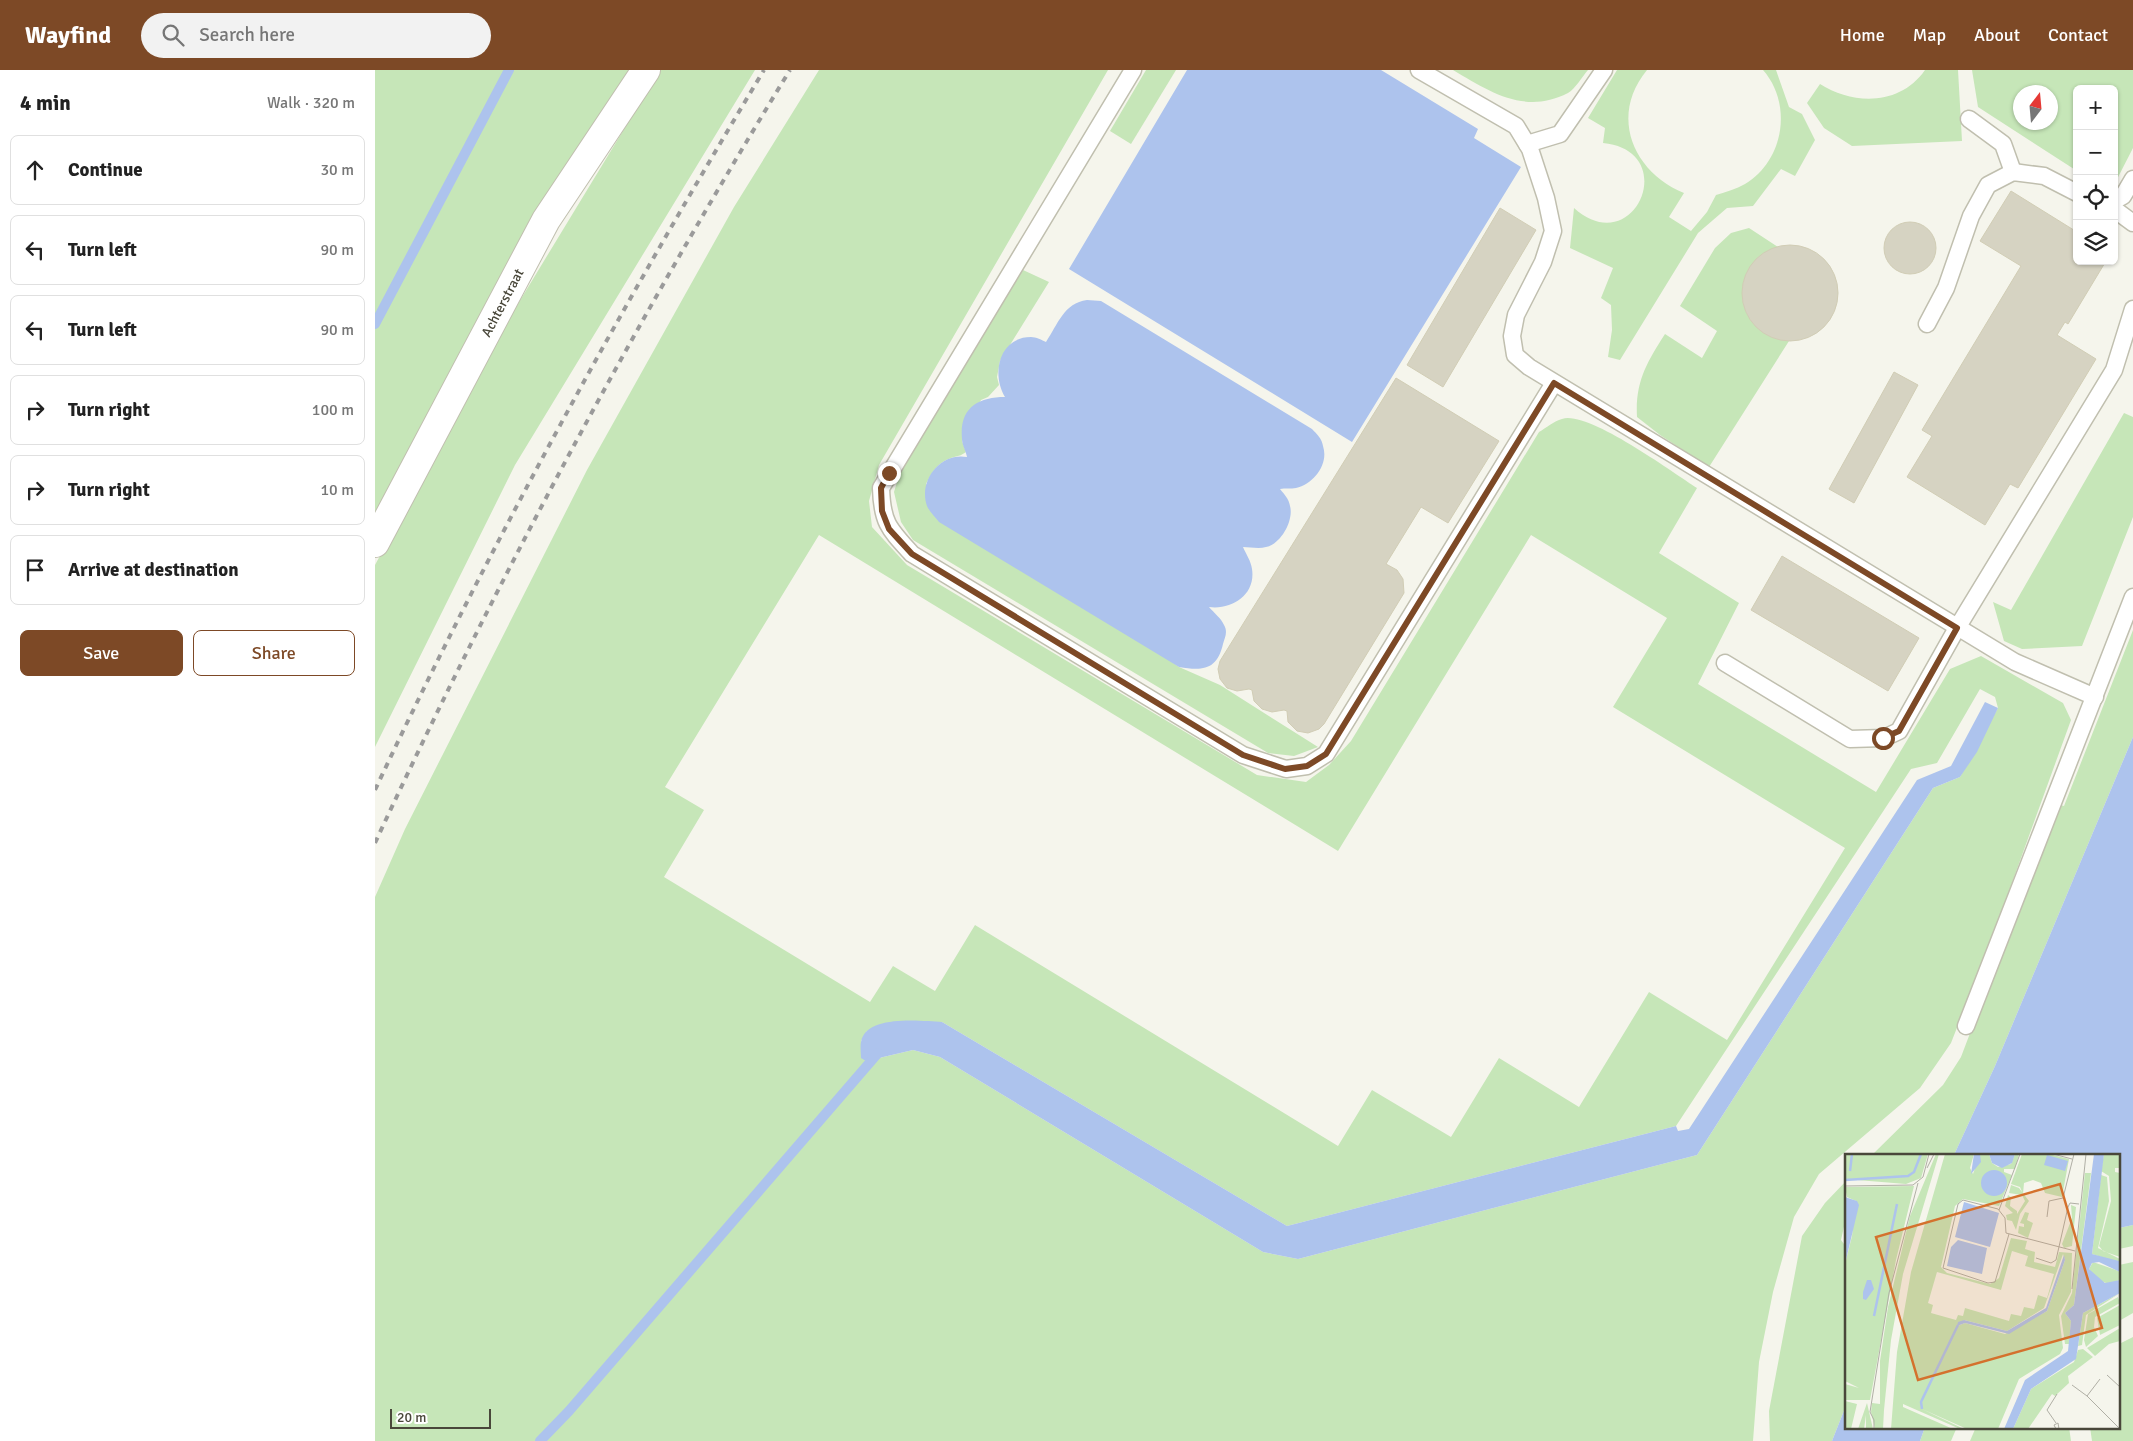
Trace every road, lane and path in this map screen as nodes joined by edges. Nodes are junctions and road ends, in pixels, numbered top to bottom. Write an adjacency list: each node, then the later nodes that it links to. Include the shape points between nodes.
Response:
1 (646, 70): 16 (street, Achterstraat, via 546,220)
2 (1133, 70): 15 (lane, via 881,488 882,511 889,529 912,554 1243,755 1285,769 1307,766 1326,754)
3 (1419, 70): 6 (lane, via 1516,126)
4 (1604, 70): 6 (lane, via 1560,134)
5 (1969, 119): 7 (lane, via 2003,144)
6 (1527, 144): 15 (lane, via 1546,198 1553,231 1543,262 1516,315 1512,336 1515,355)
7 (2013, 172): 9 (lane, via 2044,176); 14 (lane, via 1988,186 1971,216 1946,288)
8 (2133, 178): 10 (lane)
9 (2073, 191)
10 (2118, 199)
11 (2118, 212): 12 (lane)
12 (2133, 223)
13 (2133, 309): 18 (lane, via 2115,370)
14 (1927, 324)
15 (1554, 383): 18 (lane)
16 (375, 543)
17 (2133, 597): 20 (lane)
18 (1957, 628): 19 (lane, via 1899,731 1883,738 1850,739); 20 (lane, via 2015,662)
19 (1725, 663)
20 (2095, 697): 21 (lane)
21 (1966, 1026)

